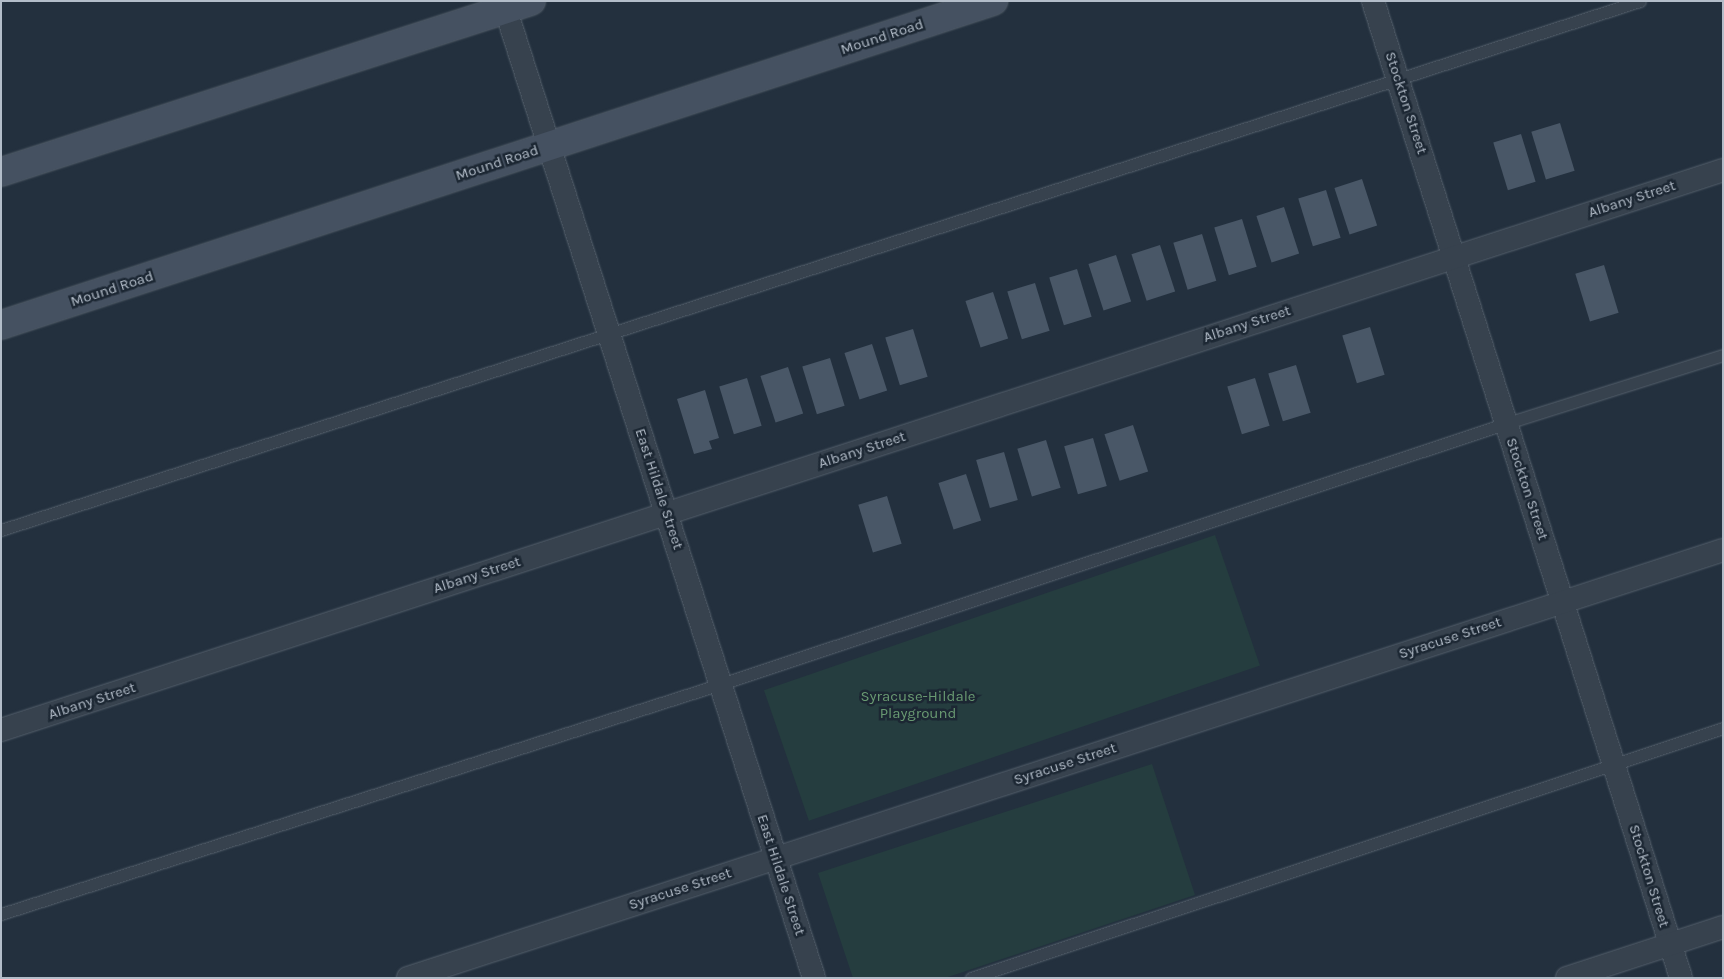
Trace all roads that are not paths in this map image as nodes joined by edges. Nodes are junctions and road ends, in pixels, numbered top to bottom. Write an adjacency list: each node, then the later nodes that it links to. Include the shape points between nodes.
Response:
1 (532, 1): 5 (main road)
2 (993, 1): 7 (main road, Mound Road)
3 (1373, 1): 6 (street, Stockton Street)
4 (1640, 1): 6 (lane)
5 (504, 5): 7 (street, East Hildale Street); 9 (main road)
6 (1398, 79): 10 (street, Stockton Street); 12 (lane)
7 (550, 146): 11 (main road, Mound Road); 12 (street, East Hildale Street)
8 (1723, 170): 10 (street, Albany Street)
9 (1, 172)
10 (1454, 256): 14 (street, Stockton Street); 15 (street, Albany Street)
11 (1, 325)
12 (610, 335): 15 (street, East Hildale Street); 16 (lane)
13 (1723, 355): 14 (lane)
14 (1507, 423): 18 (street, Stockton Street); 19 (lane)
15 (667, 514): 19 (street, East Hildale Street); 21 (street, Albany Street)
16 (1, 530)
17 (1723, 550): 18 (street, Syracuse Street)
18 (1563, 602): 22 (street, Stockton Street); 23 (street, Syracuse Street)
19 (721, 684): 23 (street, East Hildale Street); 24 (lane)
20 (1723, 728): 22 (lane)
21 (1, 730)
22 (1613, 763): 26 (street, Stockton Street); 29 (lane)
23 (776, 858): 27 (street, Syracuse Street); 28 (street, East Hildale Street)
24 (1, 914)
25 (1723, 927): 26 (street)
26 (1670, 944): 30 (street); 31 (street, Stockton Street)
27 (408, 978)
28 (814, 978)
29 (971, 978)
30 (1566, 978)
31 (1681, 978)

